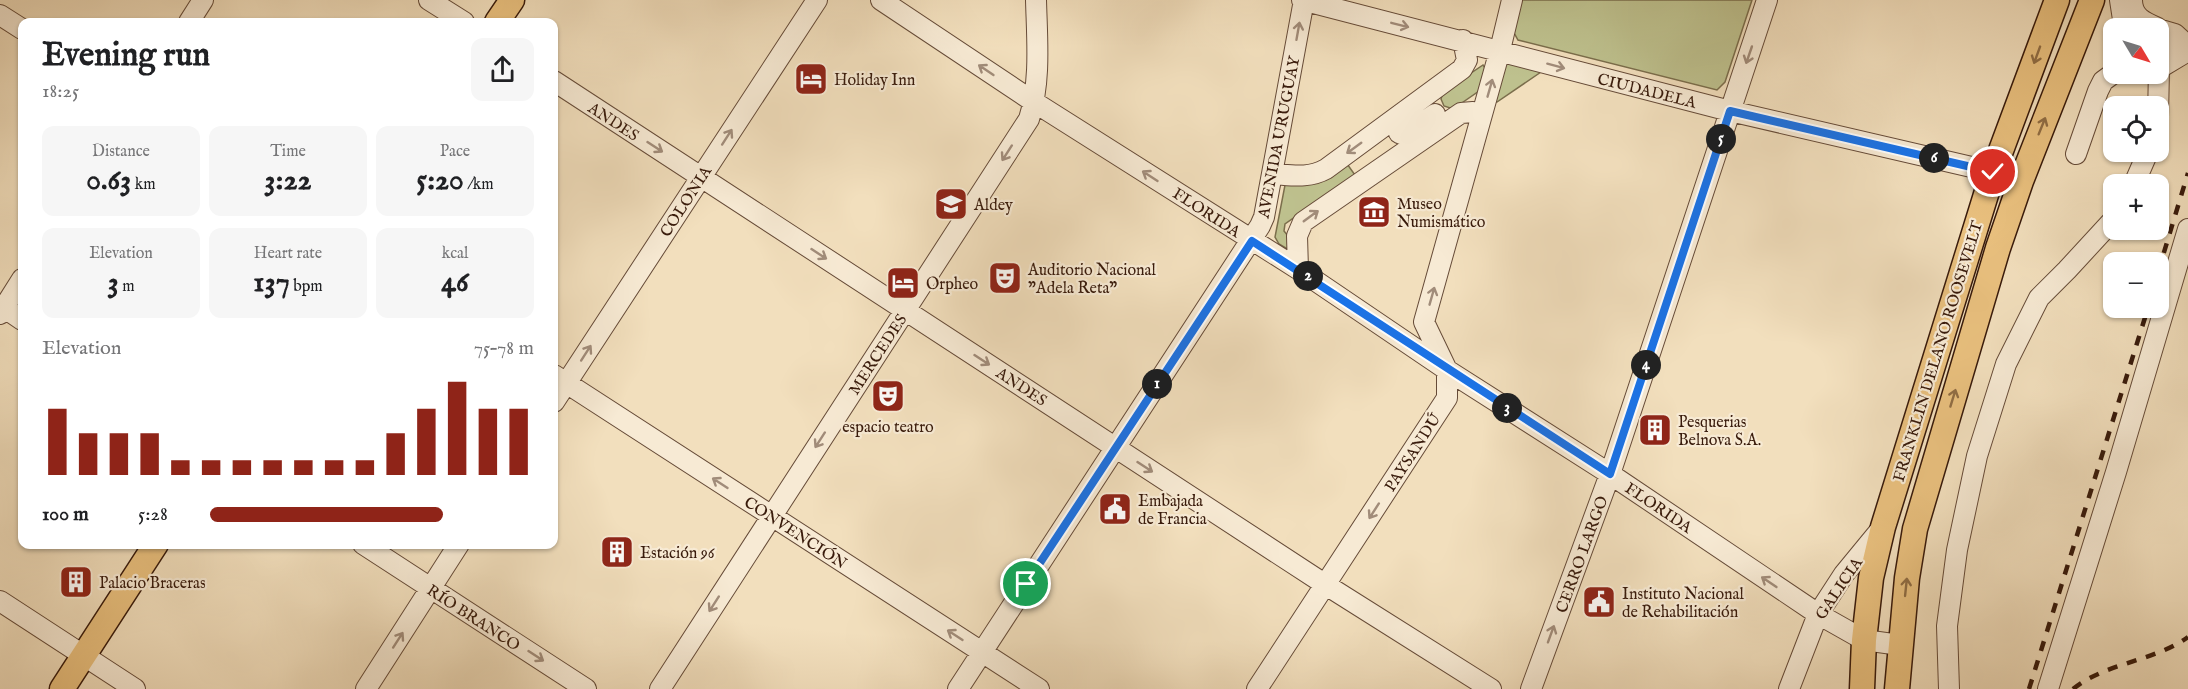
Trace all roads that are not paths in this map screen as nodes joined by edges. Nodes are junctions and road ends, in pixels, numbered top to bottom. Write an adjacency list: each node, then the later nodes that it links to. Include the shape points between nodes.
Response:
1 (203, 0): 15 (street)
2 (429, 0): 16 (street)
3 (512, 0): 17 (main road)
4 (817, 0): 39 (street, COLONIA, one-way to 4)
5 (881, 0): 30 (street, FLORIDA, one-way to 5)
6 (1036, 0): 30 (street, MERCEDES)
7 (1303, 0): 22 (street, CIUDADELA, one-way to 22); 38 (street, AVENIDA URUGUAY, one-way to 7)
8 (1512, 0): 25 (street, PAYSANDÚ)
9 (1767, 0): 32 (street, CERRO LARGO, one-way to 32)
10 (2057, 0): 37 (main road, FRANKLIN DELANO ROOSEVELT, one-way to 37)
11 (2120, 0): 18 (street)
12 (2132, 0): 19 (street)
13 (2085, 2): 44 (main road, FRANKLIN DELANO ROOSEVELT, one-way to 13)
14 (0, 15): 20 (street)
15 (192, 18)
16 (458, 18)
17 (500, 18)
18 (2123, 18)
19 (2139, 18)
20 (18, 26)
21 (2169, 32): 23 (street)
22 (1464, 40): 25 (street, CIUDADELA); 31 (street, via 1467,60)
23 (2188, 46): 24 (street)
24 (2169, 48)
25 (1500, 50): 32 (street, CIUDADELA, one-way to 32); 33 (street, PAYSANDÚ, one-way to 25)
26 (2188, 51): 27 (street)
27 (2169, 63)
28 (2103, 81): 35 (street)
29 (558, 84): 39 (street, ANDES, one-way to 39)
30 (1034, 102): 43 (street, FLORIDA, one-way to 30); 48 (street, MERCEDES, one-way to 48, via 1029,119)
31 (1433, 111): 33 (street); 34 (street); 36 (street)
32 (1730, 111): 37 (street, CIUDADELA); 53 (street, CERRO LARGO)
33 (1482, 114): 50 (street, PAYSANDÚ, one-way to 33, via 1424,322)
34 (1390, 131): 36 (street); 38 (street, one-way to 38, via 1318,173)
35 (2076, 154)
36 (1400, 155): 45 (street, one-way to 36, via 1297,236 1303,222)
37 (1993, 172): 42 (main road, FRANKLIN DELANO ROOSEVELT)
38 (1272, 174): 43 (street, AVENIDA URUGUAY, via 1264,217)
39 (700, 177): 48 (street, ANDES, one-way to 48); 51 (street, COLONIA, one-way to 39)
40 (2188, 230): 81 (street)
41 (2103, 231): 80 (street, via 2038,298 2006,364 1977,456 1957,550 1947,626)
42 (1971, 239): 44 (street); 55 (main road, FRANKLIN DELANO ROOSEVELT)
43 (1252, 241): 45 (street, FLORIDA); 52 (street, AVENIDA URUGUAY)
44 (1998, 248): 64 (main road, FRANKLIN DELANO ROOSEVELT, one-way to 44, via 1915,529)
45 (1298, 269): 50 (street, FLORIDA)
46 (18, 285): 47 (street)
47 (1, 309): 49 (street)
48 (906, 310): 52 (street, ANDES, one-way to 52); 54 (street, MERCEDES, one-way to 54)
49 (18, 318)
50 (1447, 370): 53 (street, FLORIDA); 59 (street, PAYSANDÚ, one-way to 59, via 1447,398)
51 (560, 379): 54 (street, CONVENCIÓN, one-way to 51)
52 (1115, 447): 59 (street, ANDES, one-way to 59); 65 (street, AVENIDA URUGUAY)
53 (1610, 474): 62 (street, FLORIDA, one-way to 53); 76 (street, CERRO LARGO, one-way to 53)
54 (771, 516): 65 (street, CONVENCIÓN, one-way to 54); 71 (street, MERCEDES, one-way to 71)
55 (1883, 526): 62 (street, GALICIA, via 1844,574); 63 (main road, FRANKLIN DELANO ROOSEVELT, via 1871,578)
56 (153, 549): 66 (main road)
57 (371, 549): 60 (street, RÍO BRANCO)
58 (456, 549): 60 (street)
59 (1326, 585): 74 (street, PAYSANDÚ); 75 (street, ANDES)
60 (431, 588): 69 (street, one-way to 60); 70 (street, RÍO BRANCO, one-way to 70)
61 (0, 601): 66 (street)
62 (1818, 615): 63 (street, FLORIDA); 77 (street, GALICIA)
63 (1864, 640): 64 (street); 78 (main road, FRANKLIN DELANO ROOSEVELT)
64 (1900, 645): 79 (main road, FRANKLIN DELANO ROOSEVELT)
65 (982, 652): 72 (street, AVENIDA URUGUAY); 73 (street, CONVENCIÓN)
66 (83, 656): 67 (main road); 68 (street)
67 (62, 689)
68 (135, 689)
69 (366, 689)
70 (586, 689)
71 (660, 689)
72 (958, 689)
73 (1039, 689)
74 (1257, 689)
75 (1491, 689)
76 (1531, 689)
77 (1789, 689)
78 (1862, 689)
79 (1897, 689)
80 (1949, 689)
81 (2048, 689)

